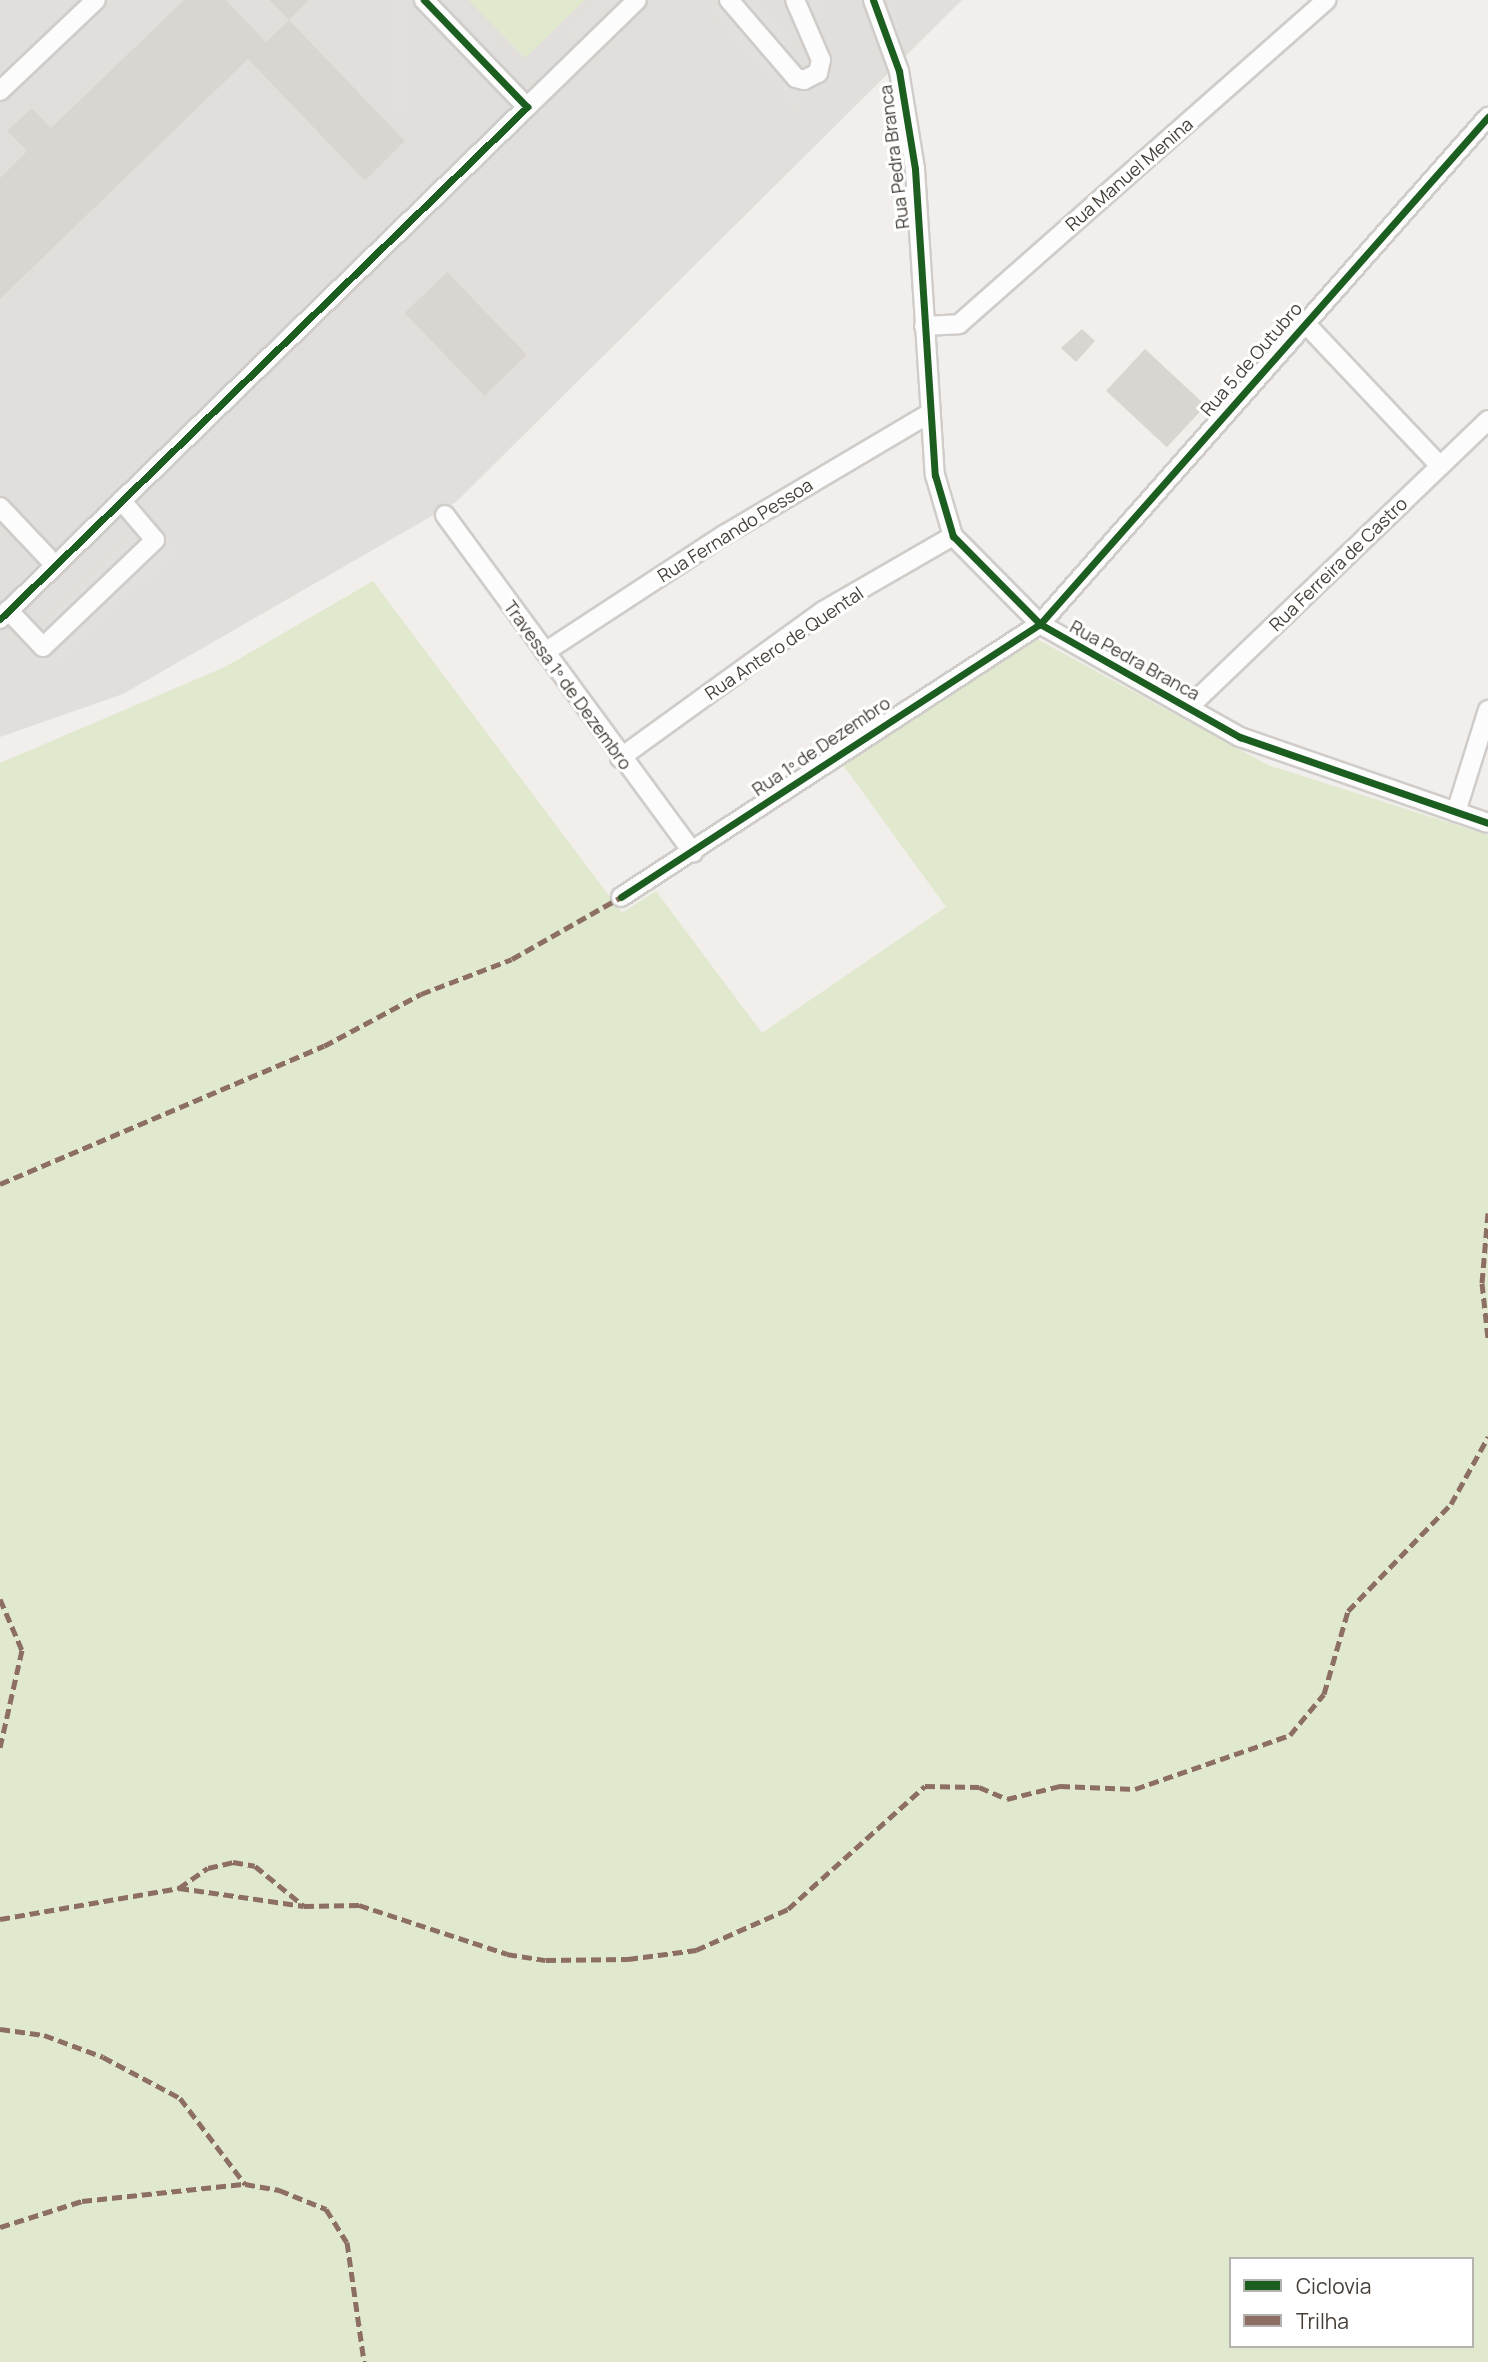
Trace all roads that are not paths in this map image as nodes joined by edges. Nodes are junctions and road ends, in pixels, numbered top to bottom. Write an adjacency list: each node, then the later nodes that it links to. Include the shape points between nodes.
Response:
1 (96, 0): 8 (street)
2 (424, 0): 9 (street)
3 (637, 0): 9 (street)
4 (729, 0): 5 (street, via 796,78 804,80 818,73 821,60)
5 (795, 0)
6 (873, 0): 12 (street, Rua Pedra Branca, via 899,71 915,169)
7 (1325, 0): 12 (street, Rua Manuel Menina, via 959,324)
8 (0, 91)
9 (527, 107): 16 (street)
10 (1488, 117): 11 (street, Rua 5 de Outubro)
11 (1304, 322): 15 (street); 22 (street, Rua 5 de Outubro)
12 (924, 326): 13 (street, Rua Pedra Branca)
13 (929, 414): 19 (street, Rua Pedra Branca, via 935,475); 23 (street, Rua Fernando Pessoa, via 724,534)
14 (1488, 420): 15 (street, Rua Ferreira de Castro)
15 (1440, 466): 24 (street, Rua Ferreira de Castro)
16 (121, 500): 20 (street); 21 (street, via 155,540 43,646)
17 (0, 507): 20 (street)
18 (445, 515): 23 (street, Travessa 1º de Dezembro)
19 (953, 536): 22 (street, Rua Pedra Branca); 26 (street, Rua Antero de Quental, via 823,611)
20 (53, 563): 21 (street)
21 (4, 614)
22 (1040, 624): 24 (street, Rua Pedra Branca); 29 (street, Rua 1º de Dezembro, via 880,723)
23 (545, 652): 26 (street, Travessa 1º de Dezembro)
24 (1188, 708): 27 (street, Rua Pedra Branca, via 1286,757)
25 (1488, 710): 27 (street)
26 (621, 758): 29 (street, Travessa 1º de Dezembro)
27 (1456, 812): 28 (street, Rua Pedra Branca)
28 (1488, 822)
29 (693, 853): 30 (street, Rua 1º de Dezembro)
30 (621, 897)

